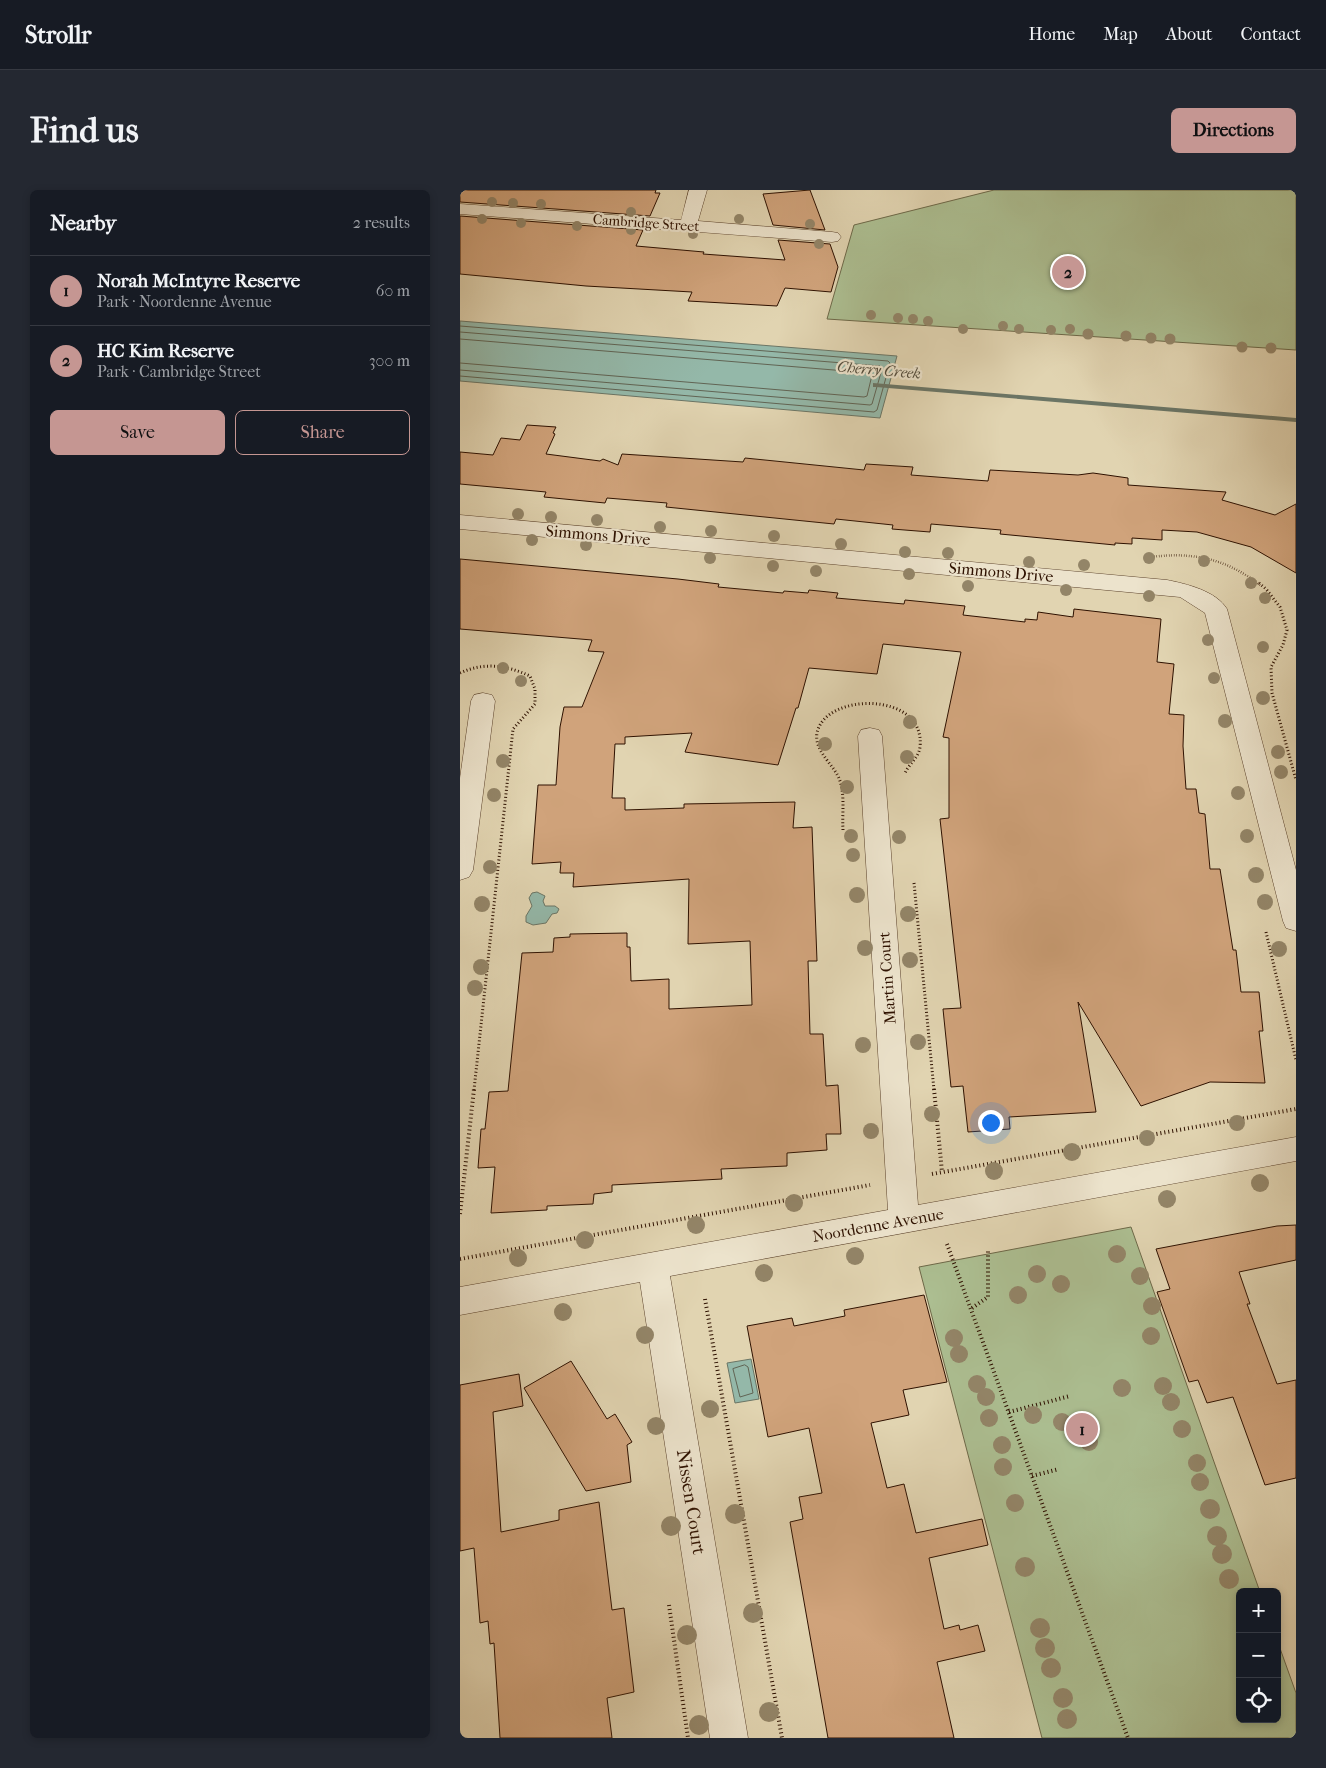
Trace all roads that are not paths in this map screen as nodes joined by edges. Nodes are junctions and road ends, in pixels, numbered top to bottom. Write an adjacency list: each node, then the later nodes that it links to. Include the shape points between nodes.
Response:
1 (698, 190): 3 (street)
2 (460, 209): 3 (street, Cambridge Street)
3 (688, 226): 4 (street, Cambridge Street)
4 (832, 237)
5 (460, 522): 9 (street, Simmons Drive, via 1187,590 1216,609)
6 (483, 701): 8 (street)
7 (870, 736): 11 (street, Martin Court)
8 (460, 870)
9 (1296, 921)
10 (1296, 1149): 11 (street, Noordenne Avenue)
11 (904, 1220): 12 (street, Noordenne Avenue)
12 (653, 1266): 13 (street, Noordenne Avenue); 14 (street, Nissen Court)
13 (460, 1301)
14 (729, 1738)

